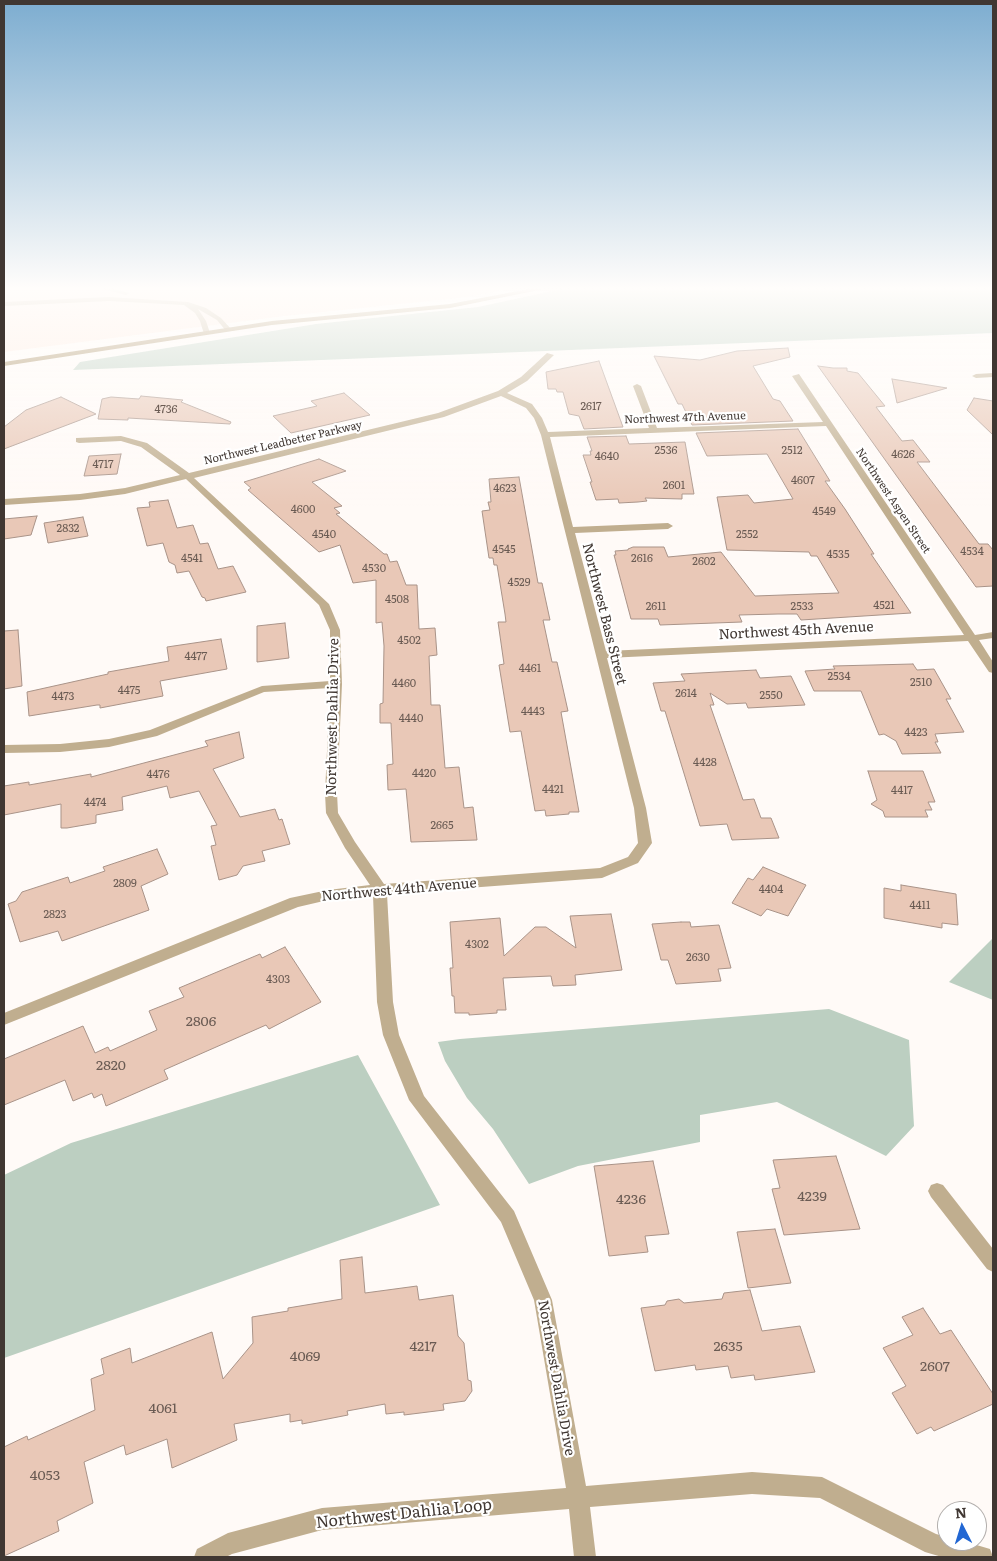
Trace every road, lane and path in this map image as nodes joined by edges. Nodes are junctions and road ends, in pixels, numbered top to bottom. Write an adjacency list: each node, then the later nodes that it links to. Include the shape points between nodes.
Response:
1 (31, 360): 3 (street)
2 (545, 360): 8 (street, Northwest Leadbetter Parkway)
3 (4, 364)
4 (993, 375): 6 (street)
5 (796, 376): 9 (street, Northwest Aspen Street)
6 (976, 376)
7 (637, 386): 10 (street)
8 (502, 393): 11 (street, Northwest Bass Street, via 529,406); 13 (street, Northwest Leadbetter Parkway, via 441,415)
9 (826, 424): 10 (street, Northwest 47th Avenue); 18 (street, Northwest Aspen Street)
10 (654, 430): 11 (street, Northwest 47th Avenue)
11 (545, 435): 16 (street, Northwest Bass Street)
12 (79, 440): 13 (street, Northwest Dahlia Drive, via 121,438 144,445)
13 (188, 477): 14 (street, Northwest Leadbetter Parkway, via 125,491); 21 (street, Northwest Dahlia Drive, via 324,604 334,630)
14 (4, 502)
15 (668, 526): 16 (street)
16 (568, 530): 19 (street, Northwest Bass Street)
17 (993, 635): 18 (street, Northwest 45th Avenue)
18 (973, 638): 19 (street, Northwest 45th Avenue); 20 (street, Northwest Aspen Street)
19 (601, 655): 23 (street, Northwest Bass Street, via 641,817 645,843)
20 (993, 670)
21 (336, 684): 22 (street, via 262,689 153,733 110,743); 24 (street, Northwest Dahlia Drive, via 332,813)
22 (4, 749)
23 (633, 860): 24 (street, Northwest 44th Avenue, via 602,873)
24 (380, 889): 25 (street, Northwest 44th Avenue, via 295,902); 28 (street, Northwest Dahlia Drive, via 385,1002 391,1035 417,1100 508,1217 543,1300)
25 (4, 1018)
26 (937, 1192): 27 (street)
27 (993, 1263)
28 (578, 1498): 29 (street, Northwest Dahlia Loop, via 322,1519 228,1544); 30 (street, Northwest Dahlia Drive); 31 (street, Northwest Dahlia Loop, via 752,1482 822,1488 933,1544)
29 (205, 1557)
30 (585, 1557)
31 (982, 1557)

